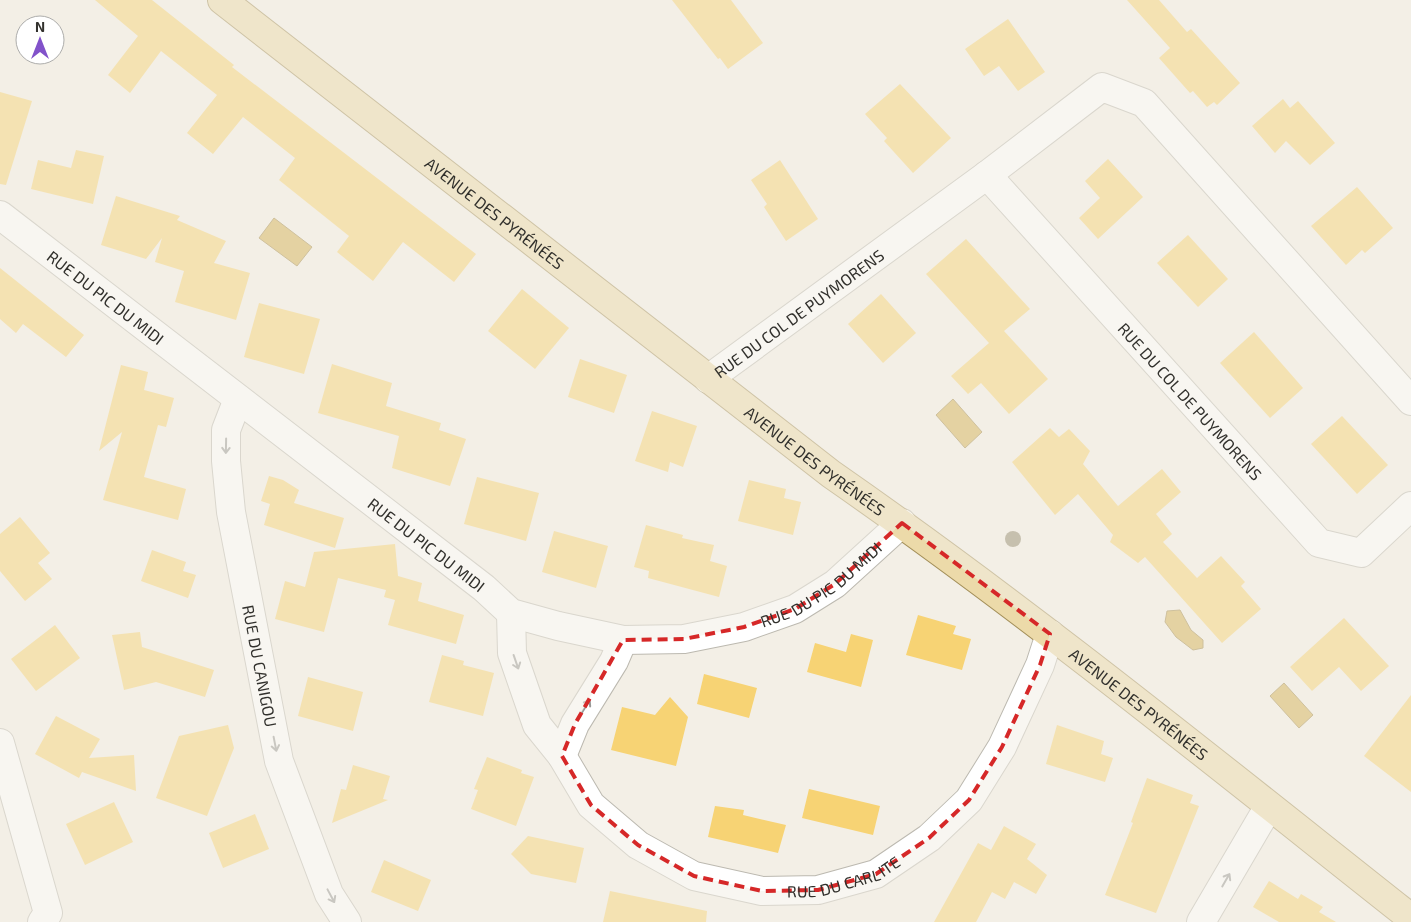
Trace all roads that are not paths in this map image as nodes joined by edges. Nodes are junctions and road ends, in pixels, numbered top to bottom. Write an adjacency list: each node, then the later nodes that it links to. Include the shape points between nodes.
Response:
1 (222, 0): 4 (main road, AVENUE DES PYRÉNÉES)
2 (987, 174): 4 (street, RUE DU COL DE PUYMORENS); 6 (street, RUE DU COL DE PUYMORENS, via 1102,87 1144,103); 7 (street, RUE DU COL DE PUYMORENS, via 1319,543 1360,553)
3 (0, 215): 5 (street, RUE DU PIC DU MIDI)
4 (708, 379): 8 (main road, AVENUE DES PYRÉNÉES)
5 (238, 399): 9 (street, RUE DU PIC DU MIDI, via 484,588); 17 (street, RUE DU CANIGOU, one-way to 17, via 226,430 228,486 279,761 329,894)
6 (1411, 401)
7 (1411, 506)
8 (902, 523): 10 (main road, AVENUE DES PYRÉNÉES); 11 (street, RUE DU PIC DU MIDI, via 835,584 795,609 744,627 684,639)
9 (511, 613): 11 (street, RUE DU PIC DU MIDI); 13 (street, RUE DU CARLITE, one-way to 13, via 512,653 537,725)
10 (1050, 634): 13 (street, RUE DU CARLITE, via 1040,665 1002,747 969,800 929,838 876,874 818,890 762,891 694,876 638,845 592,805); 14 (main road, AVENUE DES PYRÉNÉES)
11 (623, 640): 13 (street, one-way to 11, via 575,724 614,661)
12 (0, 743): 16 (street, via 48,913)
13 (562, 756)
14 (1269, 806): 15 (main road, AVENUE DES PYRÉNÉES); 18 (street, one-way to 14)
15 (1411, 918)
16 (42, 922)
17 (347, 922)
18 (1201, 922)

